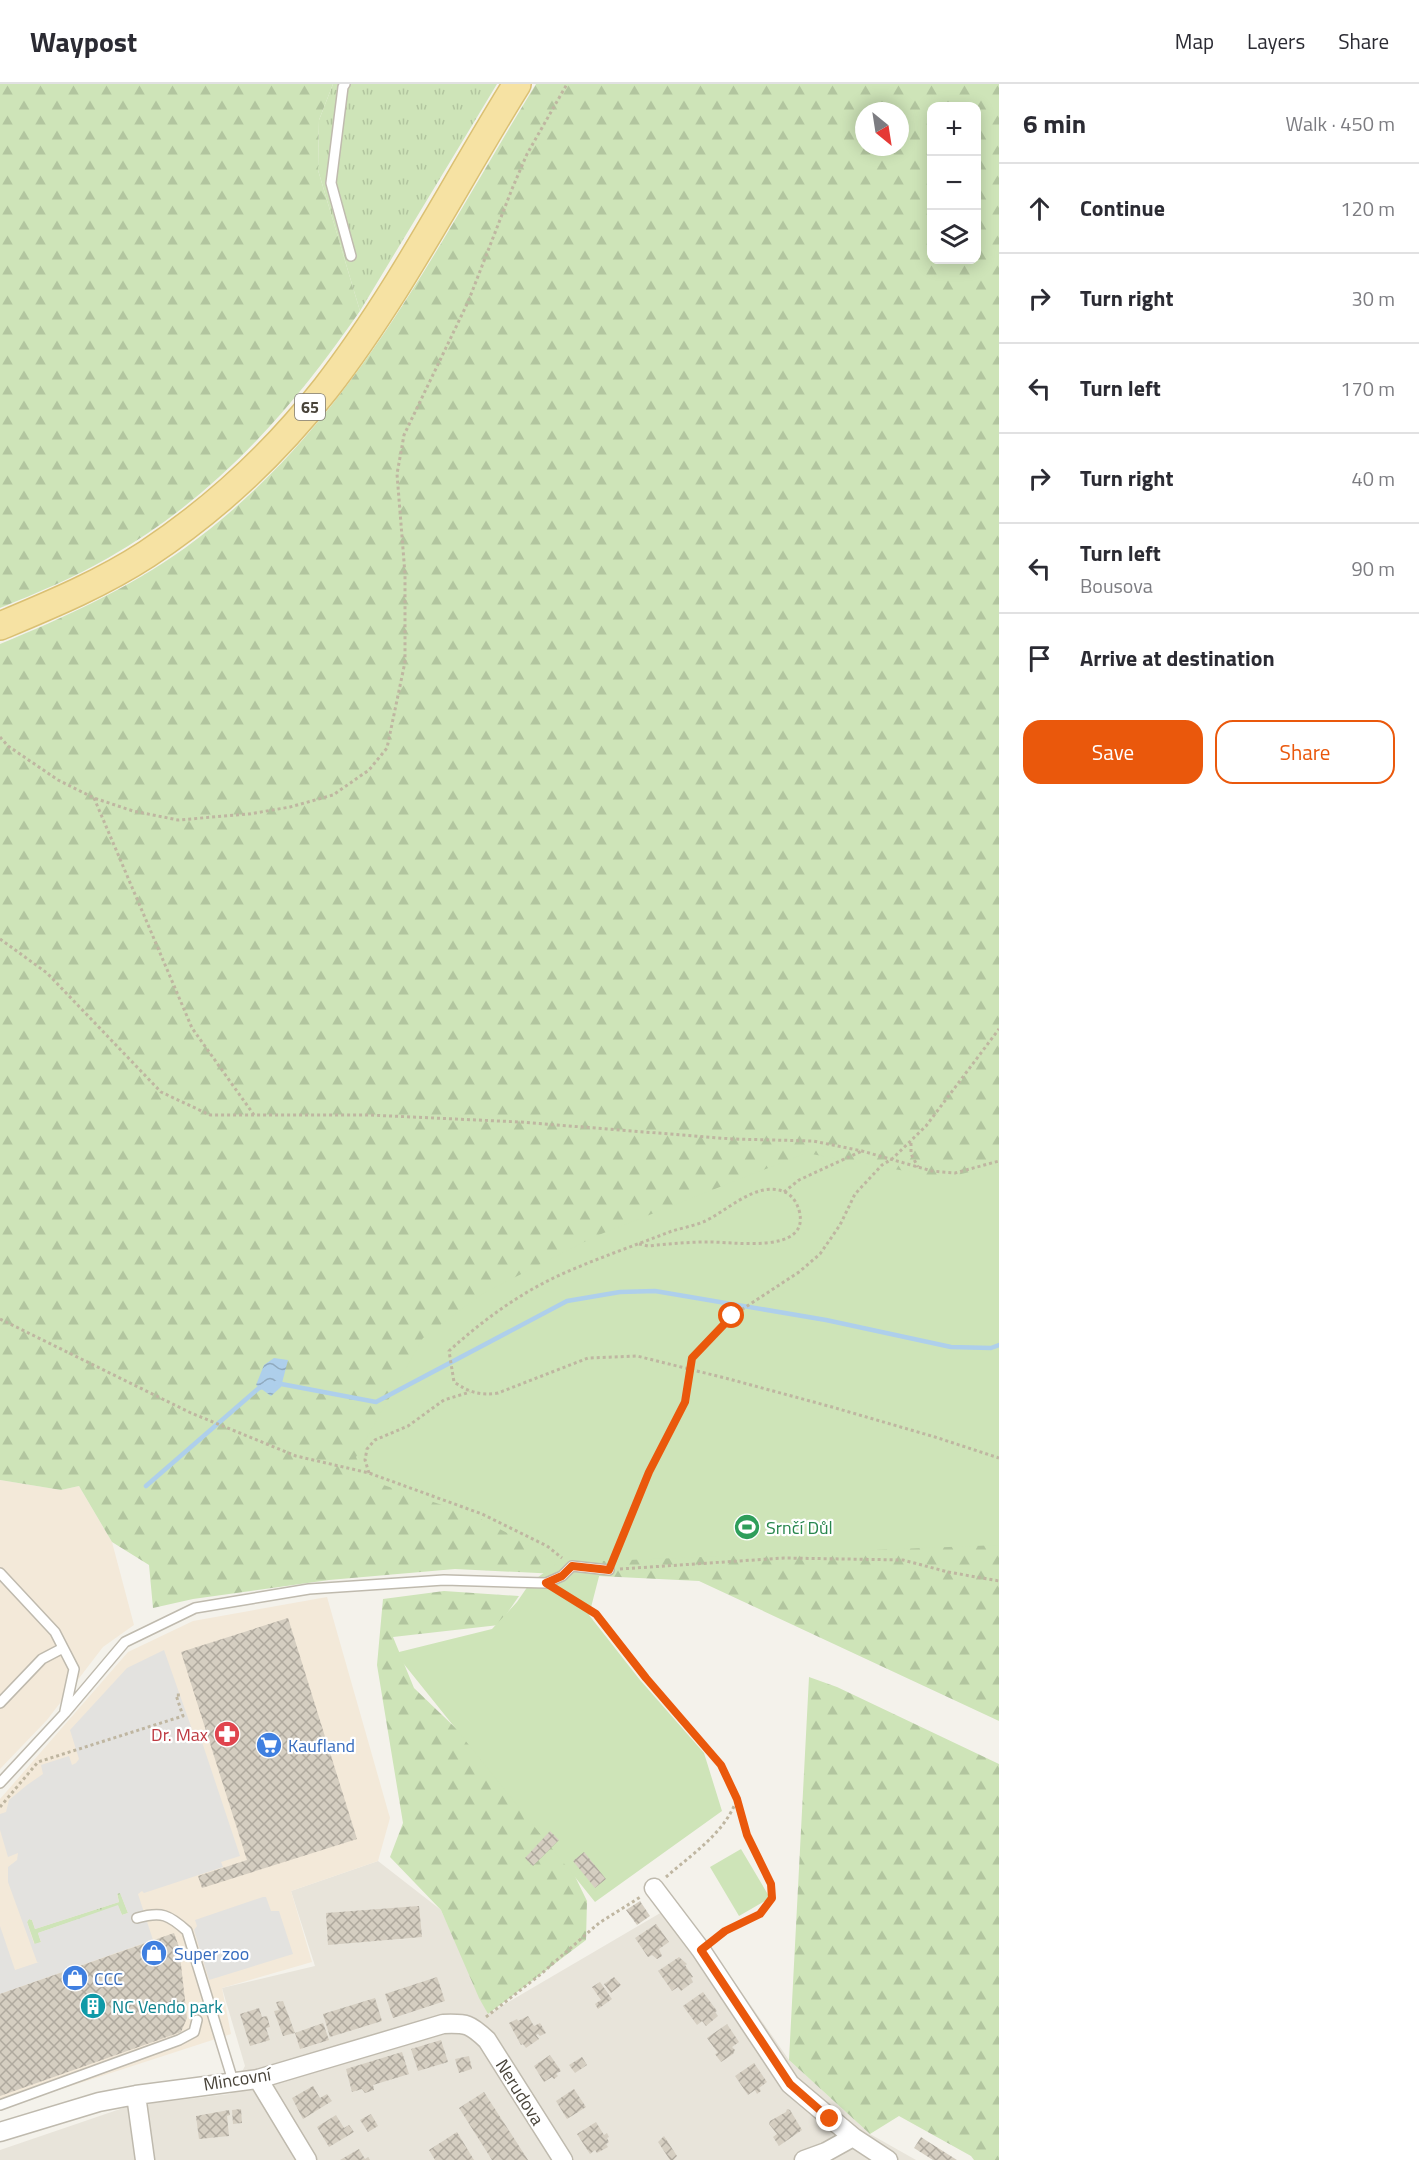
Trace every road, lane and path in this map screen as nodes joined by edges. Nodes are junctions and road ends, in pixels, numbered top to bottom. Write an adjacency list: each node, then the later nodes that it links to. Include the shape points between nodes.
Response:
1 (345, 84): 4 (lane, via 331,183)
2 (517, 84): 5 (main road, 65, via 374,320 326,388 277,446 219,500 145,555 84,590)
3 (567, 84): 7 (path, via 523,163 468,302 400,448 397,474 405,574 405,662 387,748 369,770 333,795 249,814 178,820)
4 (351, 256)
5 (0, 626)
6 (0, 737): 7 (path, via 58,780)
7 (94, 798): 10 (path, via 192,1028)
8 (0, 939): 10 (path, via 47,973 161,1092 210,1115)
9 (999, 1029): 11 (path)
10 (254, 1115): 12 (path, via 369,1114 520,1122 732,1139 813,1141)
11 (912, 1142): 13 (path); 15 (path, via 911,1155)
12 (862, 1151): 13 (path); 16 (path)
13 (892, 1159): 15 (path); 19 (path, via 855,1194 840,1226 820,1254 732,1316 692,1358)
14 (999, 1161): 15 (path, via 955,1173)
15 (918, 1167)
16 (784, 1191): 17 (path, via 756,1192 704,1221); 17 (path, via 798,1208 799,1225 778,1242)
17 (639, 1244): 20 (path, via 561,1275 504,1306 471,1331 449,1351 454,1382)
18 (0, 1319): 22 (path, via 191,1413 296,1455)
19 (690, 1370): 20 (path, via 637,1356 588,1358 498,1393); 21 (path); 24 (path, via 685,1402 649,1472)
20 (470, 1392): 22 (path, via 444,1400 408,1426 375,1440 367,1449)
21 (999, 1458)
22 (369, 1473): 23 (path, via 482,1514 547,1546)
23 (572, 1566): 24 (lane); 27 (lane)
24 (609, 1570): 26 (path, via 784,1558 903,1560)
25 (0, 1573): 28 (lane, via 55,1632)
26 (999, 1581)
27 (546, 1583): 31 (lane, via 444,1580 309,1589 195,1608 125,1642); 33 (path, via 596,1614 721,1765)
28 (63, 1648): 30 (lane, via 42,1659); 31 (lane, via 75,1669)
29 (180, 1695): 34 (path, via 176,1695 183,1716 38,1762)
30 (0, 1703)
31 (65, 1713): 32 (lane)
32 (0, 1784)
33 (737, 1799): 35 (path, via 717,1833); 37 (path, via 747,1835 771,1884 772,1898 760,1914 725,1931)
34 (0, 1807)
35 (654, 1888): 37 (street); 39 (path, via 599,1923)
36 (137, 1918): 41 (lane, via 154,1913 172,1917 188,1931)
37 (701, 1950): 45 (street, via 790,2084)
38 (198, 2020): 43 (lane, via 194,2032 179,2040)
39 (473, 2027): 40 (street, Mincovní, via 443,2024); 48 (street, Nerudova, via 487,2040)
40 (258, 2079): 41 (street, Mincovní); 47 (street)
41 (232, 2081): 42 (street, Mincovní)
42 (136, 2095): 44 (street, Mincovní); 46 (street)
43 (0, 2105)
44 (0, 2132)
45 (853, 2137): 49 (street); 50 (street)
46 (145, 2160)
47 (307, 2160)
48 (563, 2160)
49 (804, 2160)
50 (888, 2160)

